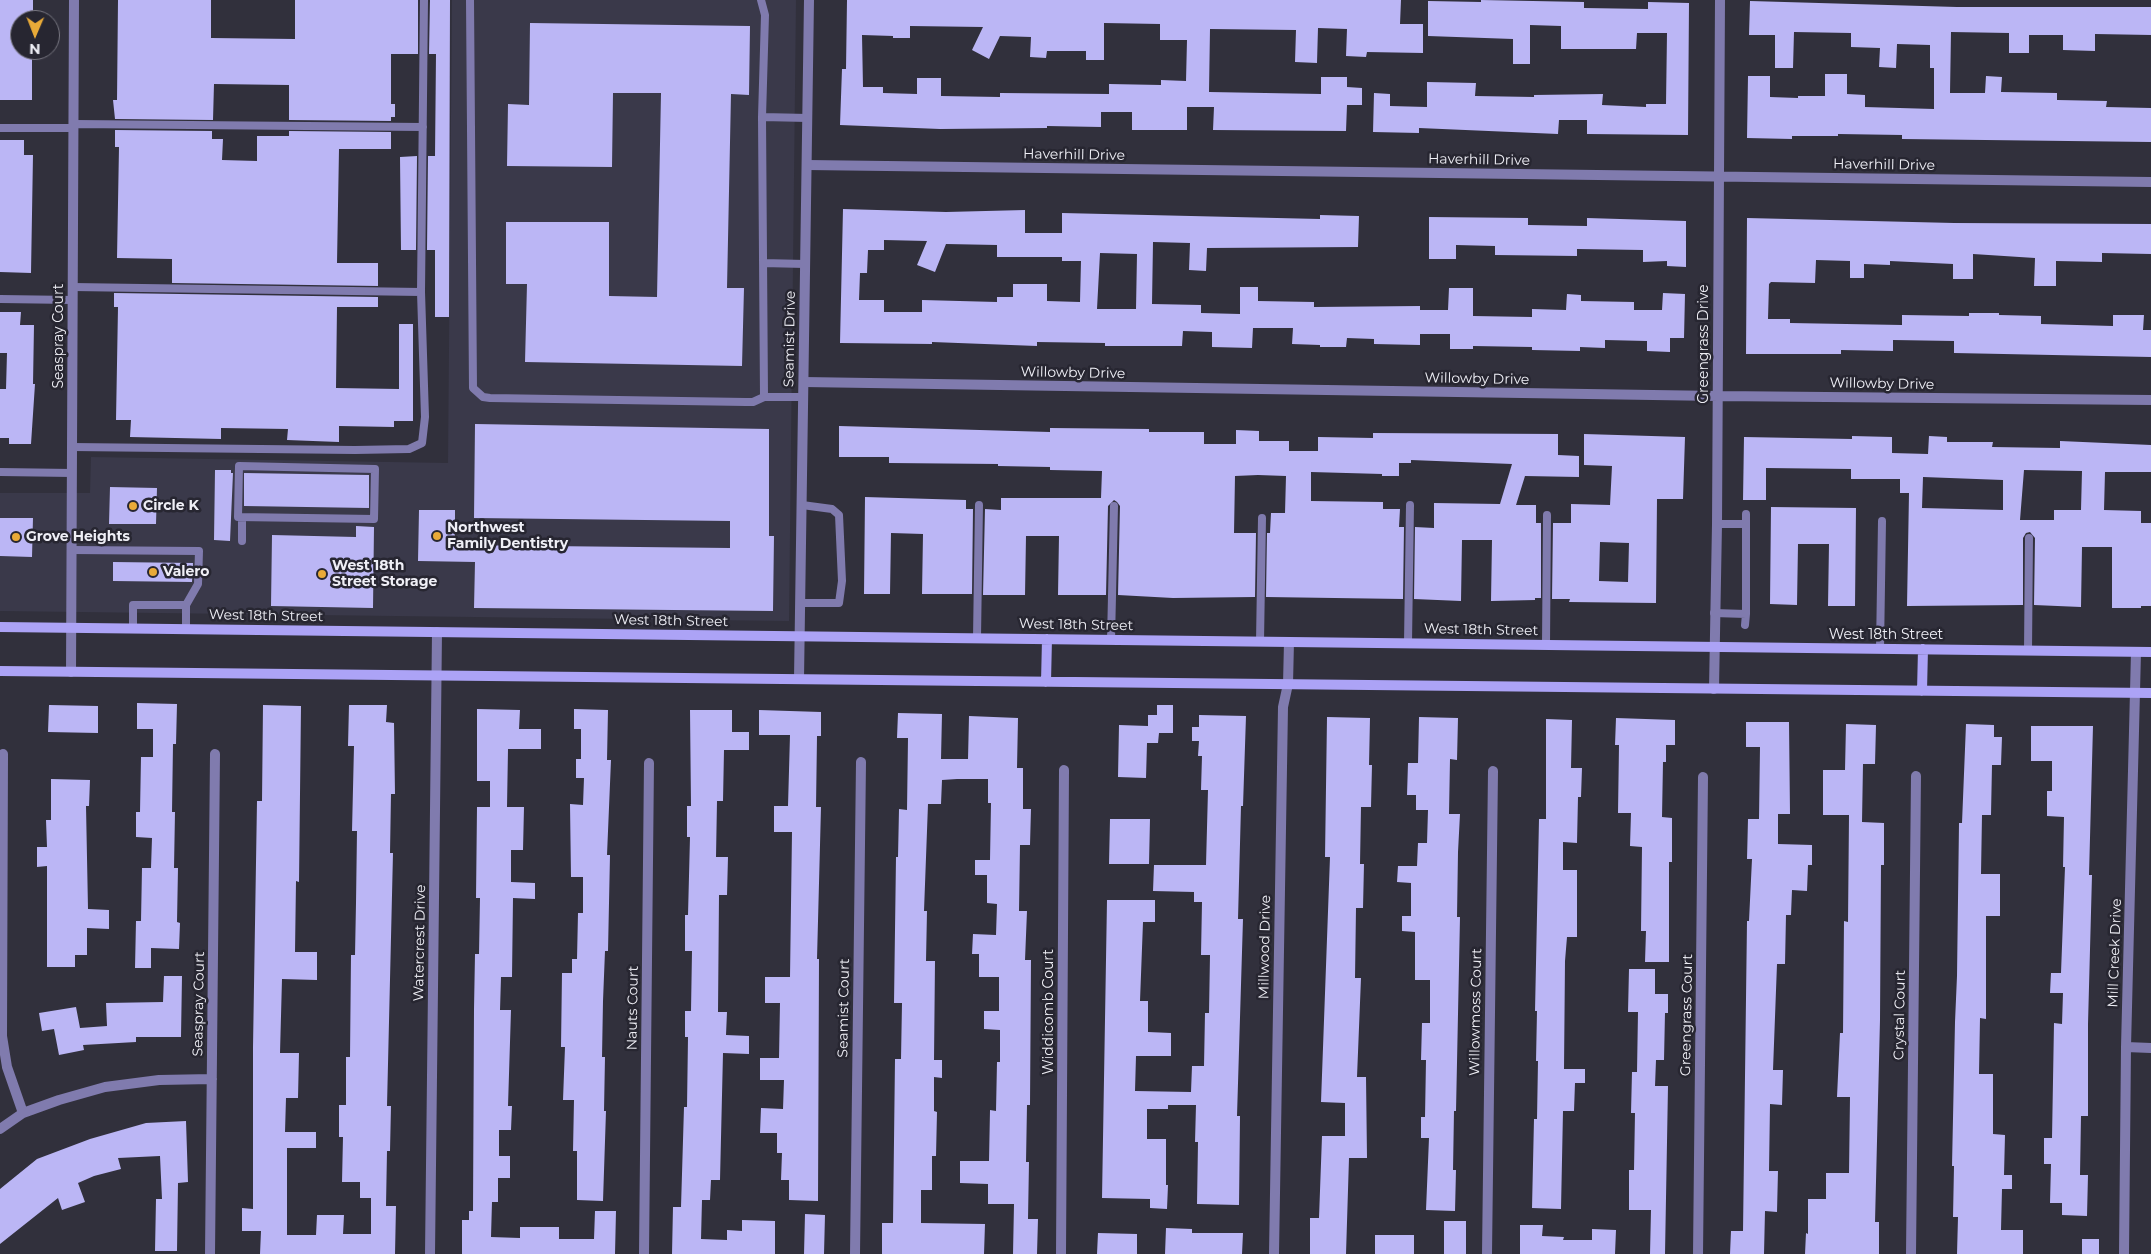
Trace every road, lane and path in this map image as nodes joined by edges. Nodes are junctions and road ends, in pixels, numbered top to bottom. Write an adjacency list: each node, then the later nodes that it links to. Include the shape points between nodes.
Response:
1 (74, 0): 9 (street, Seaspray Court)
2 (424, 0): 10 (lane)
3 (470, 0): 23 (lane, via 473,388 483,397 490,398 753,402)
4 (761, 0): 7 (lane, via 765,15)
5 (810, 0): 8 (street, Seamist Drive)
6 (1720, 0): 13 (street, Greengrass Drive)
7 (762, 117): 8 (lane); 15 (lane)
8 (808, 118): 12 (street, Seamist Drive)
9 (74, 126): 10 (lane); 11 (lane); 17 (street, Seaspray Court)
10 (423, 127): 18 (lane)
11 (0, 128)
12 (807, 165): 13 (street, Haverhill Drive); 16 (street, Seamist Drive)
13 (1719, 177): 14 (street, Haverhill Drive); 22 (street, Greengrass Drive)
14 (2151, 182)
15 (763, 263): 16 (lane); 23 (lane)
16 (805, 264): 21 (street, Seamist Drive)
17 (73, 287): 18 (lane); 20 (street, Seaspray Court)
18 (421, 292): 26 (lane, via 425,417 422,443 409,449)
19 (0, 299): 20 (lane)
20 (73, 300): 26 (street, Seaspray Court)
21 (804, 382): 22 (street, Willowby Drive); 24 (street, Seamist Drive)
22 (1718, 396): 25 (street, Willowby Drive); 38 (street, Greengrass Drive)
23 (764, 397): 24 (lane)
24 (803, 397): 29 (street, Seamist Drive)
25 (2151, 400)
26 (72, 447): 28 (street, Seaspray Court)
27 (0, 472): 28 (lane)
28 (72, 473): 42 (street, Seaspray Court)
29 (802, 505): 43 (street, Seamist Drive); 43 (lane, via 832,509 839,516 842,582 839,603)
30 (979, 505): 54 (lane)
31 (1410, 505): 59 (lane)
32 (1114, 506): 56 (lane)
33 (1746, 514): 39 (lane)
34 (1547, 515): 60 (lane)
35 (242, 517): 35 (lane, via 374,519 375,468 239,466 238,517); 41 (lane)
36 (1262, 518): 57 (lane)
37 (1882, 521): 62 (lane)
38 (1718, 524): 39 (lane); 45 (street, Greengrass Drive)
39 (1746, 524): 46 (lane)
40 (2029, 538): 64 (lane)
41 (242, 541)
42 (72, 550): 44 (lane, via 199,550 198,584); 49 (street, Seaspray Court)
43 (800, 603): 53 (street, Seamist Drive)
44 (186, 605): 50 (lane, via 133,605); 51 (lane)
45 (1714, 613): 46 (lane); 61 (street, Greengrass Drive)
46 (1746, 614): 47 (lane)
47 (1745, 625)
48 (0, 627): 49 (main road, West 18th Street)
49 (71, 628): 50 (main road, West 18th Street); 68 (street, Seaspray Court)
50 (133, 628): 51 (main road, West 18th Street)
51 (186, 629): 52 (main road, West 18th Street)
52 (437, 632): 53 (main road, West 18th Street); 69 (street, Watercrest Drive)
53 (800, 636): 54 (main road, West 18th Street); 70 (street, Seamist Drive)
54 (977, 638): 55 (main road, West 18th Street)
55 (1047, 639): 56 (main road, West 18th Street); 71 (main road)
56 (1111, 640): 57 (main road, West 18th Street)
57 (1260, 642): 58 (main road, West 18th Street)
58 (1289, 642): 59 (main road, West 18th Street); 72 (street, Millwood Drive)
59 (1408, 643): 60 (main road, West 18th Street)
60 (1546, 645): 61 (main road, West 18th Street)
61 (1714, 648): 62 (main road, West 18th Street); 73 (street, Greengrass Drive)
62 (1880, 649): 63 (main road, West 18th Street)
63 (1923, 649): 64 (main road, West 18th Street); 74 (main road)
64 (2028, 651): 65 (main road, West 18th Street)
65 (2136, 652): 66 (main road, West 18th Street); 75 (street, Mill Creek Drive)
66 (2151, 652)
67 (0, 671): 68 (main road)
68 (71, 672): 69 (main road)
69 (437, 676): 70 (main road); 91 (street, Watercrest Drive)
70 (799, 679): 71 (main road)
71 (1046, 682): 72 (main road)
72 (1288, 684): 73 (main road); 95 (street, Millwood Drive, via 1283,707)
73 (1714, 689): 74 (main road)
74 (1922, 691): 75 (main road)
75 (2136, 693): 76 (main road); 85 (street, Mill Creek Drive)
76 (2151, 693)
77 (3, 754): 88 (street, via 2,1036 6,1067)
78 (215, 754): 87 (street, Seaspray Court)
79 (861, 762): 93 (street, Seamist Court)
80 (649, 763): 92 (street, Nauts Court)
81 (1064, 770): 94 (street, Widdicomb Court)
82 (1493, 770): 96 (street, Willowmoss Court)
83 (1916, 776): 98 (street, Crystal Court)
84 (1703, 777): 97 (street, Greengrass Court)
85 (2126, 1048): 86 (street); 99 (street, Mill Creek Drive)
86 (2151, 1048)
87 (212, 1079): 88 (street, via 159,1080 105,1087); 90 (street, Seaspray Court)
88 (23, 1113): 89 (street)
89 (0, 1129)
90 (210, 1254)
91 (430, 1254)
92 (644, 1254)
93 (855, 1254)
94 (1060, 1254)
95 (1274, 1254)
96 (1487, 1254)
97 (1698, 1254)
98 (1911, 1254)
99 (2124, 1254)

